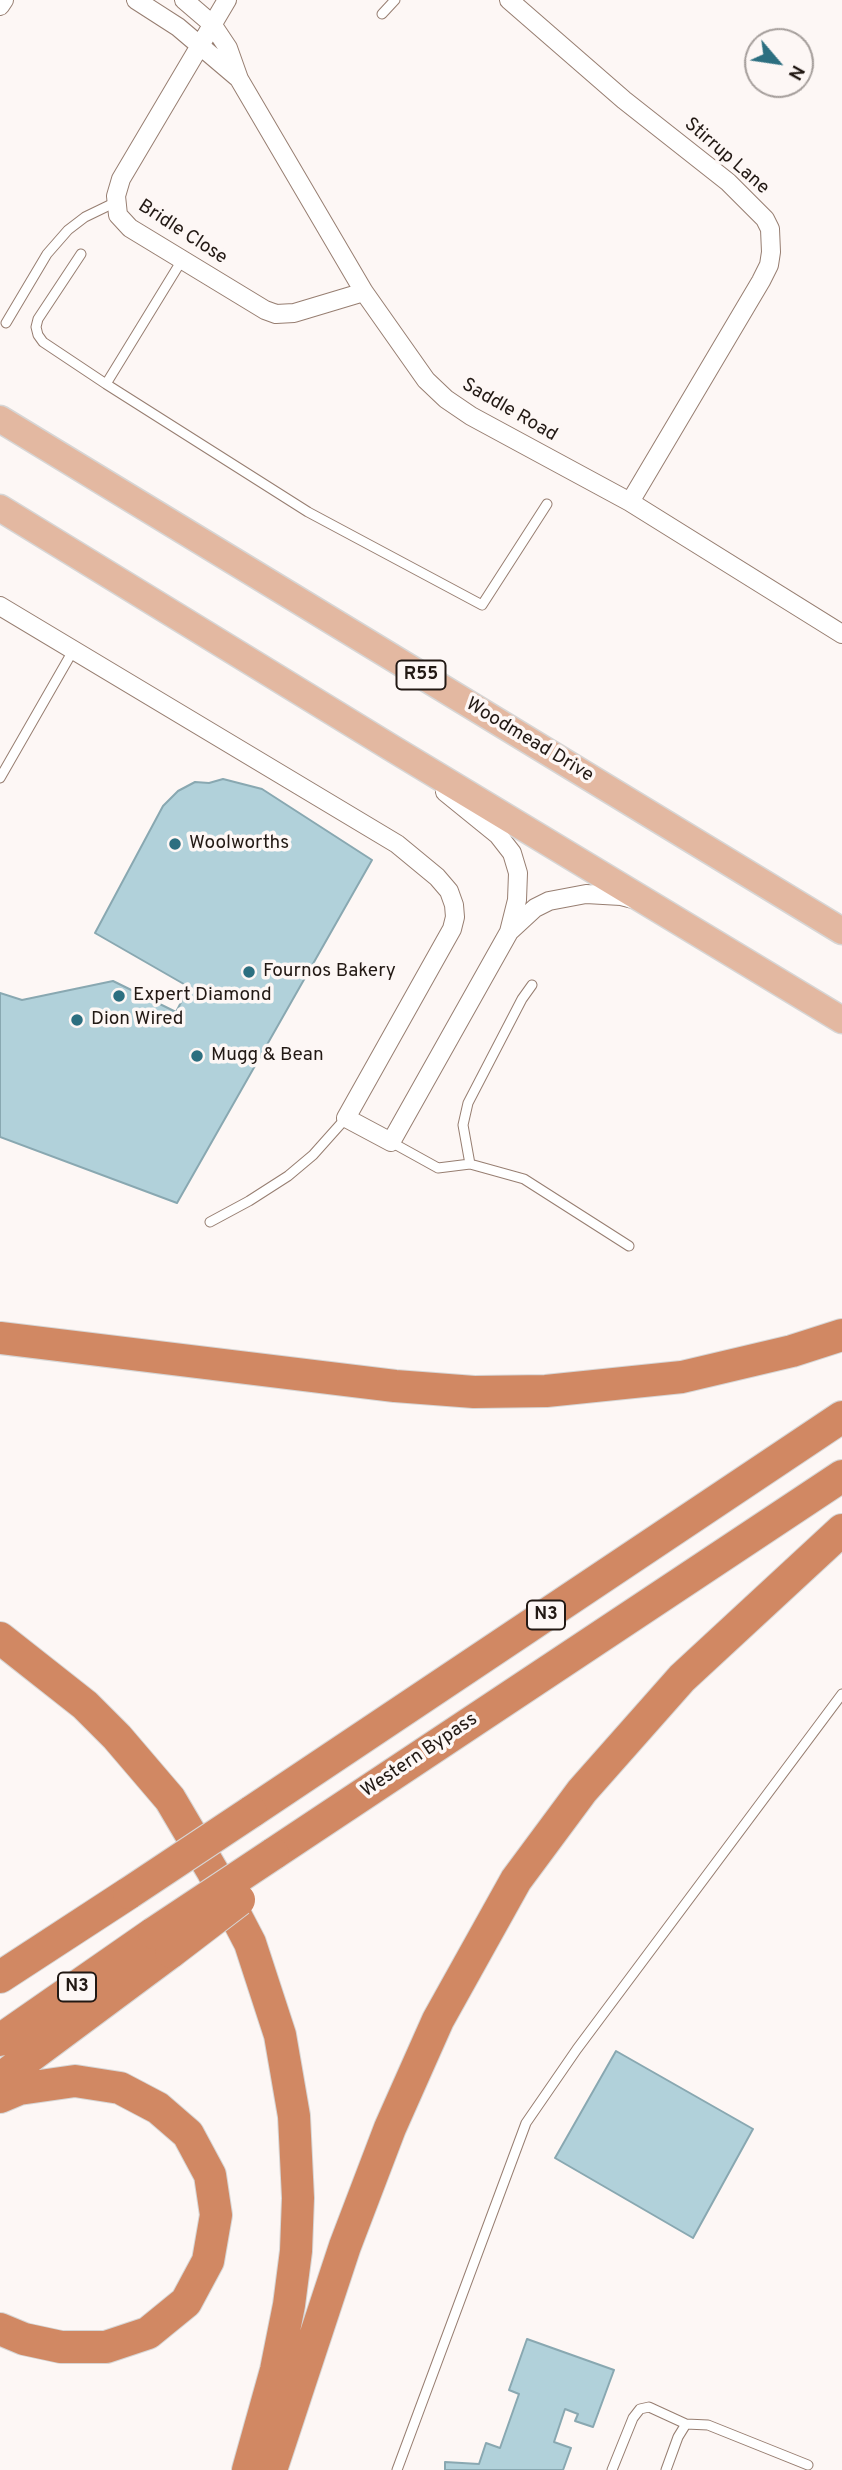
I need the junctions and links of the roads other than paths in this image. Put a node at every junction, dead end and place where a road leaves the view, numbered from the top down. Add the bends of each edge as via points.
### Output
1 (4, 0) edge
2 (136, 0) edge
3 (184, 0) edge
4 (227, 0) edge
5 (395, 0) edge
6 (509, 0) edge
7 (0, 6) edge
8 (382, 14) dead end
9 (212, 24) junction
10 (199, 44) junction
11 (239, 79) junction
12 (116, 202) junction
13 (81, 254) dead end
14 (182, 260) junction
15 (364, 292) junction
16 (6, 323) dead end
17 (106, 384) junction
18 (0, 419) edge
19 (630, 502) junction
20 (547, 504) dead end
21 (0, 508) edge
22 (0, 527) edge
23 (122, 584) junction
24 (0, 606) edge
25 (842, 634) edge
26 (74, 649) junction
27 (390, 747) junction
28 (0, 778) edge
29 (656, 906) junction
30 (842, 931) edge
31 (509, 932) junction
32 (532, 985) dead end
33 (842, 1020) edge
34 (346, 1118) junction
35 (391, 1142) junction
36 (470, 1164) junction
37 (210, 1222) dead end
38 (629, 1246) dead end
39 (0, 1318) edge
40 (842, 1335) edge
41 (0, 1338) edge
42 (395, 1386) junction
43 (842, 1417) edge
44 (842, 1476) edge
45 (842, 1530) edge
46 (0, 1638) edge
47 (842, 1694) edge
48 (162, 1942) junction
49 (0, 1977) edge
50 (0, 2040) edge
51 (0, 2079) edge
52 (0, 2097) edge
53 (0, 2329) edge
54 (686, 2424) junction
55 (808, 2465) dead end
56 (248, 2470) edge
57 (271, 2470) edge
58 (397, 2470) edge
59 (612, 2470) edge
60 (667, 2470) edge

1 - 7 street
2 - 10 street, Saddle Road
3 - 9 street, Saddle Road
4 - 9 street
5 - 8 lane
6 - 19 street, Stirrup Lane via 728,182 770,229 769,265 761,281
9 - 10 street, Bridle Close
9 - 11 street, Saddle Road via 228,48
10 - 11 street, Saddle Road
10 - 12 street, Bridle Close via 121,179
11 - 15 street, Saddle Road
12 - 14 street, Bridle Close via 118,215 130,228
12 - 16 lane via 85,216 68,230 47,254
13 - 17 lane via 38,319 37,335
14 - 15 street, Bridle Close via 276,314
14 - 17 lane
15 - 19 street, Saddle Road via 426,380 446,399
17 - 20 lane via 308,512 482,605
18 - 30 main road, Woodmead Drive / R55
19 - 25 street, Saddle Road
21 - 23 main road
22 - 23 main road
23 - 27 main road
24 - 26 street
26 - 28 lane
26 - 34 street via 397,844 449,891 455,917 452,929
27 - 29 main road
27 - 31 street via 498,835 512,853 518,873 517,900
29 - 31 street via 621,895 586,894 549,901
29 - 33 main road
31 - 35 street
32 - 36 lane via 468,1103 463,1125
34 - 35 street
34 - 37 lane via 288,1176
35 - 36 lane via 438,1168
36 - 38 lane via 524,1179
39 - 42 highway
40 - 42 highway via 682,1377 546,1391
41 - 42 highway
43 - 49 highway, N3, bridge
44 - 48 highway, Western Bypass / N3, bridge via 483,1713
45 - 57 highway via 682,1678 582,1791 516,1880 438,2020 390,2128 345,2246
46 - 56 highway via 85,1705 170,1799 250,1943 280,2035 294,2116 296,2251 276,2370
47 - 58 lane via 526,2123
48 - 50 highway, Western Bypass / N3
48 - 51 highway
52 - 53 highway via 19,2089 75,2081 120,2088 158,2108 188,2134 210,2175 216,2215 208,2261 186,2302 148,2333 106,2347 61,2347
54 - 55 lane via 708,2425
54 - 59 lane via 649,2407 640,2409
54 - 60 lane

